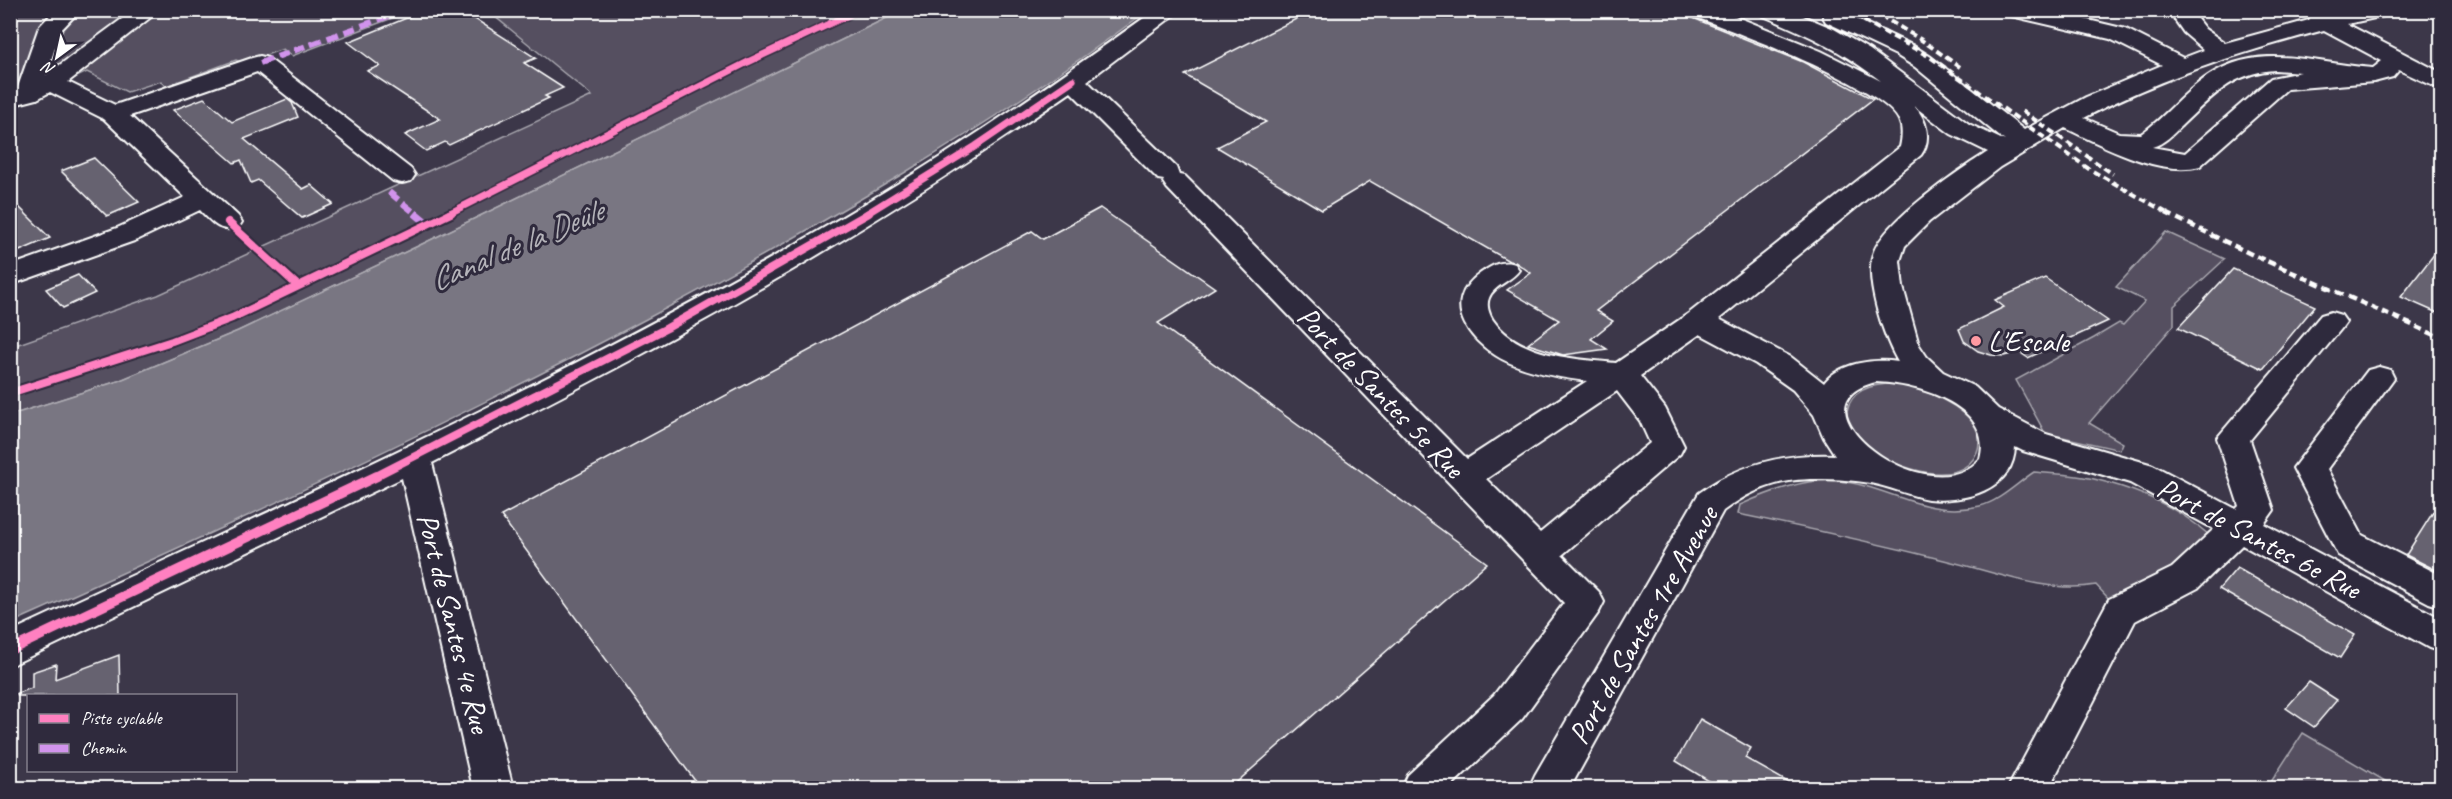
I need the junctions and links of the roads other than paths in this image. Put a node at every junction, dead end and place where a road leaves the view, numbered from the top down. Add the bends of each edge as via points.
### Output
1 (69, 10) edge
2 (149, 10) edge
3 (1170, 10) edge
4 (1196, 10) edge
5 (1700, 10) edge
6 (1768, 10) edge
7 (1819, 10) edge
8 (2015, 10) edge
9 (2104, 10) edge
10 (2179, 10) edge
11 (2302, 10) edge
12 (2381, 10) edge
13 (2326, 22) junction
14 (2118, 34) junction
15 (1131, 40) junction
16 (2222, 51) junction
17 (2396, 59) junction
18 (2181, 66) junction
19 (2365, 75) junction
20 (1073, 80) junction
21 (51, 83) junction
22 (2442, 83) edge
23 (19, 97) edge
24 (113, 114) junction
25 (2064, 118) junction
26 (2118, 141) junction
27 (2014, 146) junction
28 (402, 176) dead end
29 (204, 198) junction
30 (228, 222) dead end
31 (1505, 270) dead end
32 (10, 276) edge
33 (1698, 321) junction
34 (1897, 322) junction
35 (2331, 322) dead end
36 (1770, 359) junction
37 (1621, 374) junction
38 (1863, 374) junction
39 (2379, 378) dead end
40 (1932, 380) junction
41 (1985, 416) junction
42 (1829, 417) junction
43 (2071, 455) junction
44 (414, 458) junction
45 (1994, 466) junction
46 (1787, 467) junction
47 (1886, 474) junction
48 (1464, 477) junction
49 (2240, 528) junction
50 (1539, 554) junction
51 (2442, 593) edge
52 (2442, 637) edge
53 (10, 650) edge
54 (493, 789) edge
55 (1422, 789) edge
56 (1550, 789) edge
57 (2028, 789) edge

1 - 23 street via 50,27
2 - 21 street
3 - 15 street
4 - 15 street
5 - 33 street via 1870,83 1897,100 1916,130 1912,150
6 - 27 street via 1826,34 1862,55 1960,129
7 - 27 street via 1904,50
8 - 14 street
9 - 14 street
10 - 16 street via 2188,26
11 - 13 street
12 - 13 street
13 - 16 street
13 - 17 street
14 - 18 street
15 - 20 street
16 - 18 street
17 - 19 street via 2385,72
17 - 22 street
18 - 25 street via 2137,82
19 - 26 street via 2285,62 2254,64 2216,81 2149,140
19 - 26 street via 2279,84 2191,161 2169,160
20 - 44 street via 976,146 790,260
20 - 48 street, Port de Santes 5e Rue
21 - 23 street
21 - 24 street
24 - 28 street via 260,63
24 - 29 street
25 - 26 street
25 - 27 street
27 - 34 street via 1922,215 1888,250 1885,268
29 - 30 street
29 - 32 street via 127,234
31 - 37 street via 1479,289 1474,298 1474,311 1482,328 1525,358
33 - 36 street
33 - 37 street
34 - 38 street via 1889,352
34 - 40 street via 1912,359
35 - 49 street via 2233,438 2258,510
36 - 38 street via 1821,375
36 - 42 street via 1804,382
37 - 48 street
37 - 50 street via 1654,416 1668,446
38 - 40 street via 1903,372
38 - 42 street via 1834,391
39 - 51 street via 2310,468 2350,545
40 - 41 street via 1962,395
41 - 43 street, Port de Santes 6e Rue via 2021,436
41 - 45 street via 1999,446
42 - 46 street, Port de Santes 1re Avenue via 1825,434
42 - 47 street via 1838,437 1851,451
43 - 45 street, Port de Santes 6e Rue via 2037,453
43 - 49 street, Port de Santes 6e Rue via 2141,474
44 - 53 street
44 - 54 street, Port de Santes 4e Rue
45 - 47 street via 1977,480 1951,486 1918,484
46 - 47 street, Port de Santes 1re Avenue via 1825,465
46 - 56 street, Port de Santes 1re Avenue via 1746,480 1711,502
48 - 50 street, Port de Santes 5e Rue
49 - 52 street, Port de Santes 6e Rue
49 - 57 street via 2185,578 2122,610
50 - 55 street, Port de Santes 5e Rue via 1586,602 1508,708

